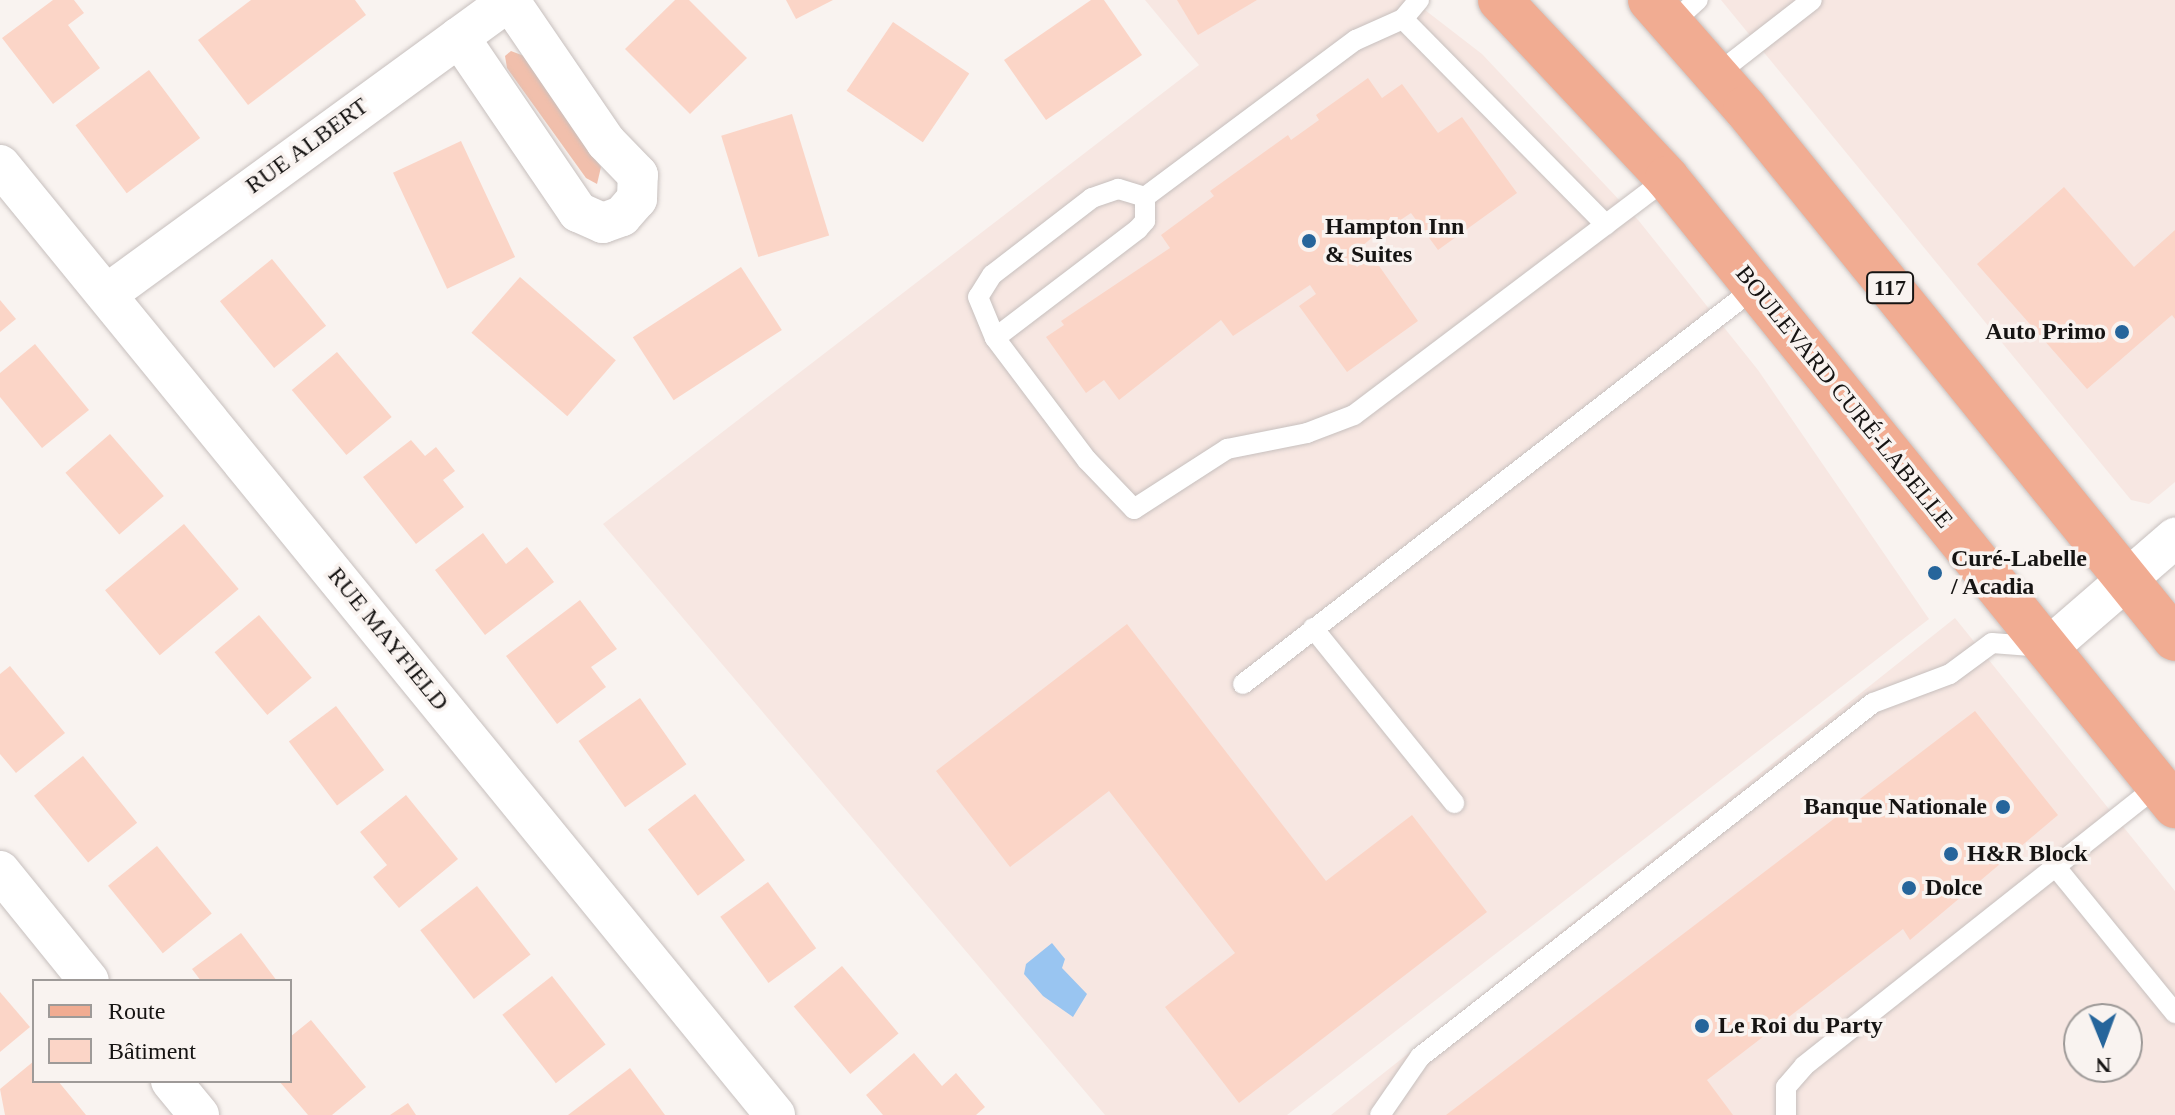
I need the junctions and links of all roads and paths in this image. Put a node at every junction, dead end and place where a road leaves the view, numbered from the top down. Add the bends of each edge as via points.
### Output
1 (509, 0) edge
2 (1419, 0) edge
3 (1500, 0) edge
4 (1812, 0) edge
5 (1673, 8) edge
6 (1403, 19) junction
7 (459, 37) junction
8 (1717, 74) junction
9 (0, 165) edge
10 (1667, 178) junction
11 (1145, 197) junction
12 (1606, 225) junction
13 (1756, 287) junction
14 (107, 294) junction
15 (995, 338) junction
16 (2175, 538) edge
17 (2127, 579) junction
18 (1313, 628) junction
19 (2175, 639) edge
20 (2049, 647) junction
21 (1243, 684) dead end
22 (2167, 795) edge
23 (1454, 803) dead end
24 (2055, 866) junction
25 (0, 871) edge
26 (87, 979) edge
27 (2175, 1013) edge
28 (173, 1083) edge
29 (199, 1115) edge
30 (775, 1115) edge
31 (1380, 1115) edge
32 (1786, 1115) edge

1 - 7 street, RUE ALBERT
1 - 7 street via 606,142 638,175 637,199 622,216 603,223 578,212
2 - 6 lane
3 - 10 main road, BOULEVARD CURÉ-LABELLE
4 - 8 lane
5 - 8 main road, 117
6 - 11 lane via 1356,40
6 - 12 lane
7 - 14 street, RUE ALBERT
8 - 17 main road, 117
9 - 14 street, RUE MAYFIELD
10 - 12 lane
10 - 13 main road, BOULEVARD CURÉ-LABELLE
11 - 15 lane via 1145,221 1138,229
11 - 15 lane via 1105,191 992,275 978,297
12 - 15 lane via 1354,415 1307,433 1227,449 1134,509 1087,460
13 - 18 lane
13 - 20 main road, BOULEVARD CURÉ-LABELLE
14 - 30 street, RUE MAYFIELD
16 - 17 street
17 - 19 main road, 117
17 - 20 street
18 - 21 lane
18 - 23 lane
20 - 22 main road, BOULEVARD CURÉ-LABELLE
20 - 31 lane via 1992,643 1950,674 1873,703 1420,1057
22 - 24 lane
24 - 27 lane
24 - 32 lane via 1804,1066 1786,1087
25 - 26 street
28 - 29 street

